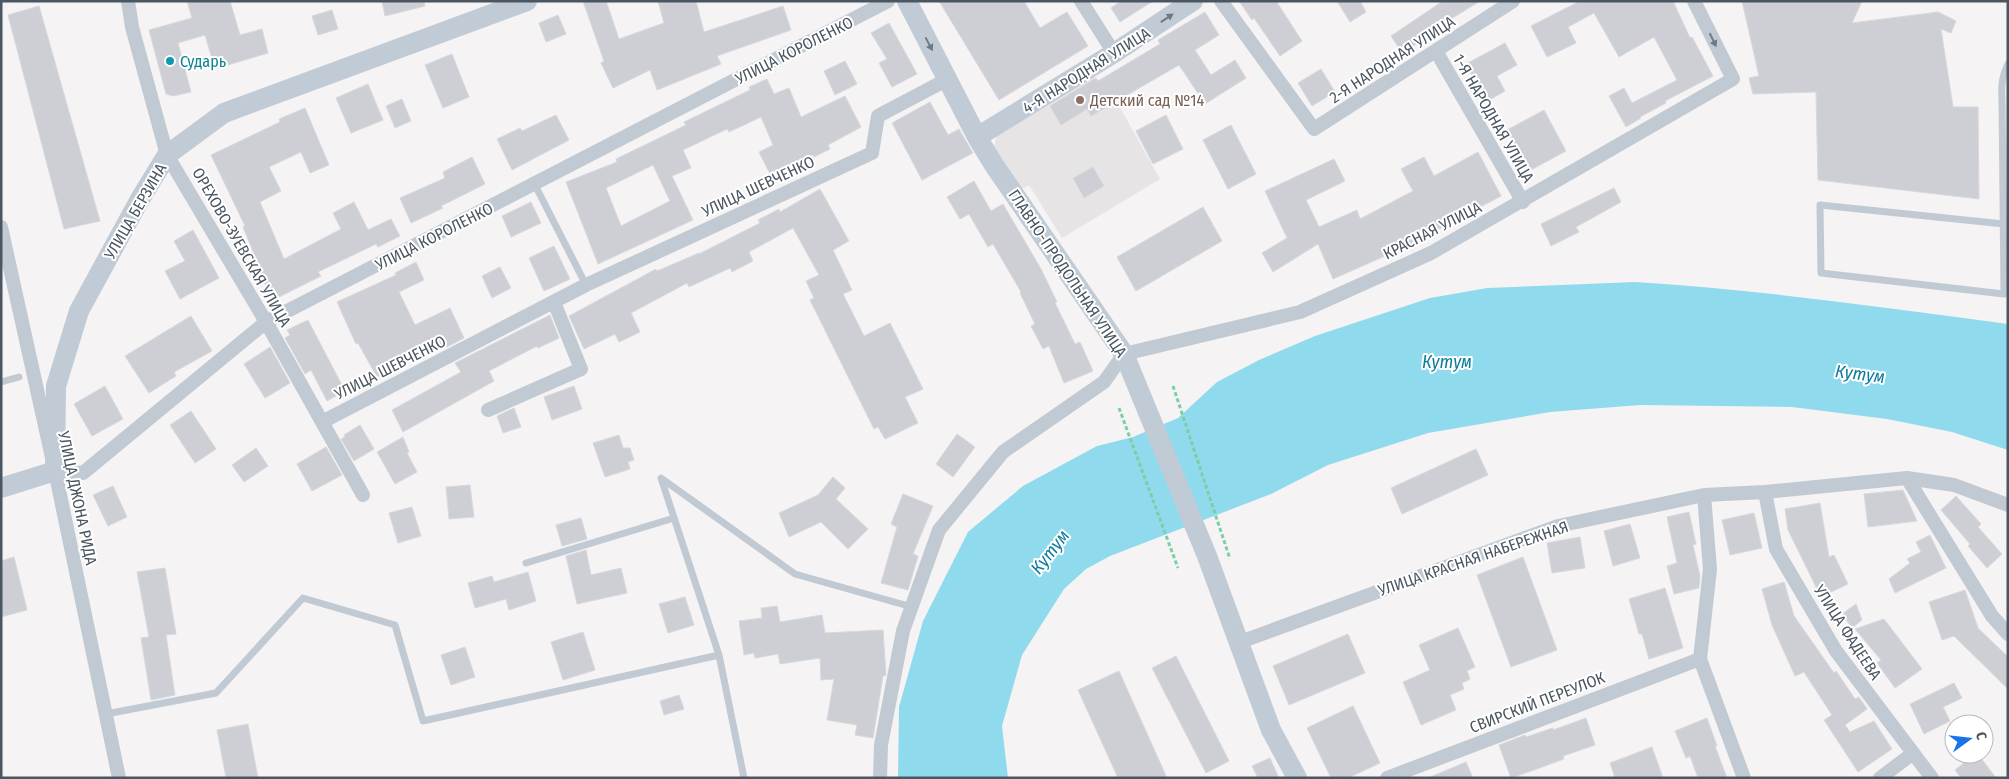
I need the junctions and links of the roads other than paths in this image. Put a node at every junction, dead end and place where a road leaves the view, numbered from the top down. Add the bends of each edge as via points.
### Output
1 (128, 1) edge
2 (527, 1) edge
3 (888, 1) edge
4 (907, 1) edge
5 (1081, 1) edge
6 (1193, 1) edge
7 (1221, 1) edge
8 (1513, 1) edge
9 (1694, 1) edge
10 (1436, 51) junction
11 (1114, 54) junction
12 (2008, 64) edge
13 (948, 79) junction
14 (977, 137) junction
15 (168, 155) junction
16 (535, 184) junction
17 (1523, 202) junction
18 (2004, 224) junction
19 (1, 227) edge
20 (586, 285) junction
21 (554, 302) junction
22 (266, 322) junction
23 (1124, 354) junction
24 (19, 377) dead end
25 (1, 382) edge
26 (488, 410) dead end
27 (322, 422) junction
28 (55, 471) junction
29 (1907, 478) junction
30 (1, 488) edge
31 (1765, 492) junction
32 (363, 495) dead end
33 (1704, 495) junction
34 (2008, 505) edge
35 (674, 518) junction
36 (526, 563) dead end
37 (912, 608) junction
38 (2008, 634) edge
39 (1240, 642) junction
40 (718, 655) junction
41 (1700, 660) junction
42 (106, 714) junction
43 (1912, 754) junction
44 (119, 778) edge
45 (744, 778) edge
46 (880, 778) edge
47 (1297, 778) edge
48 (1387, 778) edge
49 (1744, 778) edge
50 (1880, 778) edge
51 (1932, 778) edge

1 - 15 street, ОРЕХОВО-ЗУЕВСКАЯ УЛИЦА via 132,27
2 - 15 street, УЛИЦА БЕРЗИНА via 224,113
3 - 16 street, УЛИЦА КОРОЛЕНКО
4 -> 13 street, ГЛАВНО-ПРОДОЛЬНАЯ УЛИЦА
5 - 11 street
11 -> 6 street, 4-Я НАРОДНАЯ УЛИЦА
7 - 10 street, 2-Я НАРОДНАЯ УЛИЦА via 1314,129
8 - 10 street, 2-Я НАРОДНАЯ УЛИЦА
9 -> 17 street, КРАСНАЯ УЛИЦА via 1733,79
10 - 17 street, 1-Я НАРОДНАЯ УЛИЦА
11 - 14 street, 4-Я НАРОДНАЯ УЛИЦА
12 - 18 lane via 2002,78
13 - 14 street, ГЛАВНО-ПРОДОЛЬНАЯ УЛИЦА
13 - 20 street, УЛИЦА ШЕВЧЕНКО via 878,116 872,153
14 - 23 street, ГЛАВНО-ПРОДОЛЬНАЯ УЛИЦА
15 - 22 street, ОРЕХОВО-ЗУЕВСКАЯ УЛИЦА
15 - 28 street, УЛИЦА БЕРЗИНА via 140,199 79,312 56,386
16 - 20 lane
16 - 22 street, УЛИЦА КОРОЛЕНКО
17 - 23 street, КРАСНАЯ УЛИЦА via 1431,253 1300,312
18 - 18 lane via 2004,294 1821,273 1820,205
19 - 28 street, УЛИЦА ДЖОНА РИДА
20 - 21 street, УЛИЦА ШЕВЧЕНКО
21 - 26 street via 581,369
21 - 27 street, УЛИЦА ШЕВЧЕНКО
22 - 27 street, ОРЕХОВО-ЗУЕВСКАЯ УЛИЦА
22 - 28 street, УЛИЦА КОРОЛЕНКО via 83,473
23 - 37 street via 1104,382 1003,452 939,530
23 - 39 street, ГЛАВНО-ПРОДОЛЬНАЯ УЛИЦА
24 - 25 lane
27 - 32 street, ОРЕХОВО-ЗУЕВСКАЯ УЛИЦА
28 - 30 street, УЛИЦА КОРОЛЕНКО
28 - 42 street, УЛИЦА ДЖОНА РИДА
29 - 31 street, УЛИЦА КРАСНАЯ НАБЕРЕЖНАЯ
29 - 34 street, УЛИЦА КРАСНАЯ НАБЕРЕЖНАЯ via 1954,485
29 - 38 street via 1992,616
31 - 33 street, УЛИЦА КРАСНАЯ НАБЕРЕЖНАЯ
31 - 43 street, УЛИЦА ФАДЕЕВА via 1776,550 1836,651
33 - 39 street, УЛИЦА КРАСНАЯ НАБЕРЕЖНАЯ via 1558,526
33 - 41 street via 1710,569
35 - 36 lane
35 - 37 lane via 661,478 795,574
35 - 40 lane
37 - 46 street via 903,631 881,745
39 - 47 street via 1271,730
40 - 42 lane via 423,721 395,625 302,598 216,693
40 - 45 lane
41 - 48 street, СВИРСКИЙ ПЕРЕУЛОК
41 - 49 street
42 - 44 street, УЛИЦА ДЖОНА РИДА
43 - 50 street
43 - 51 street, УЛИЦА ФАДЕЕВА

